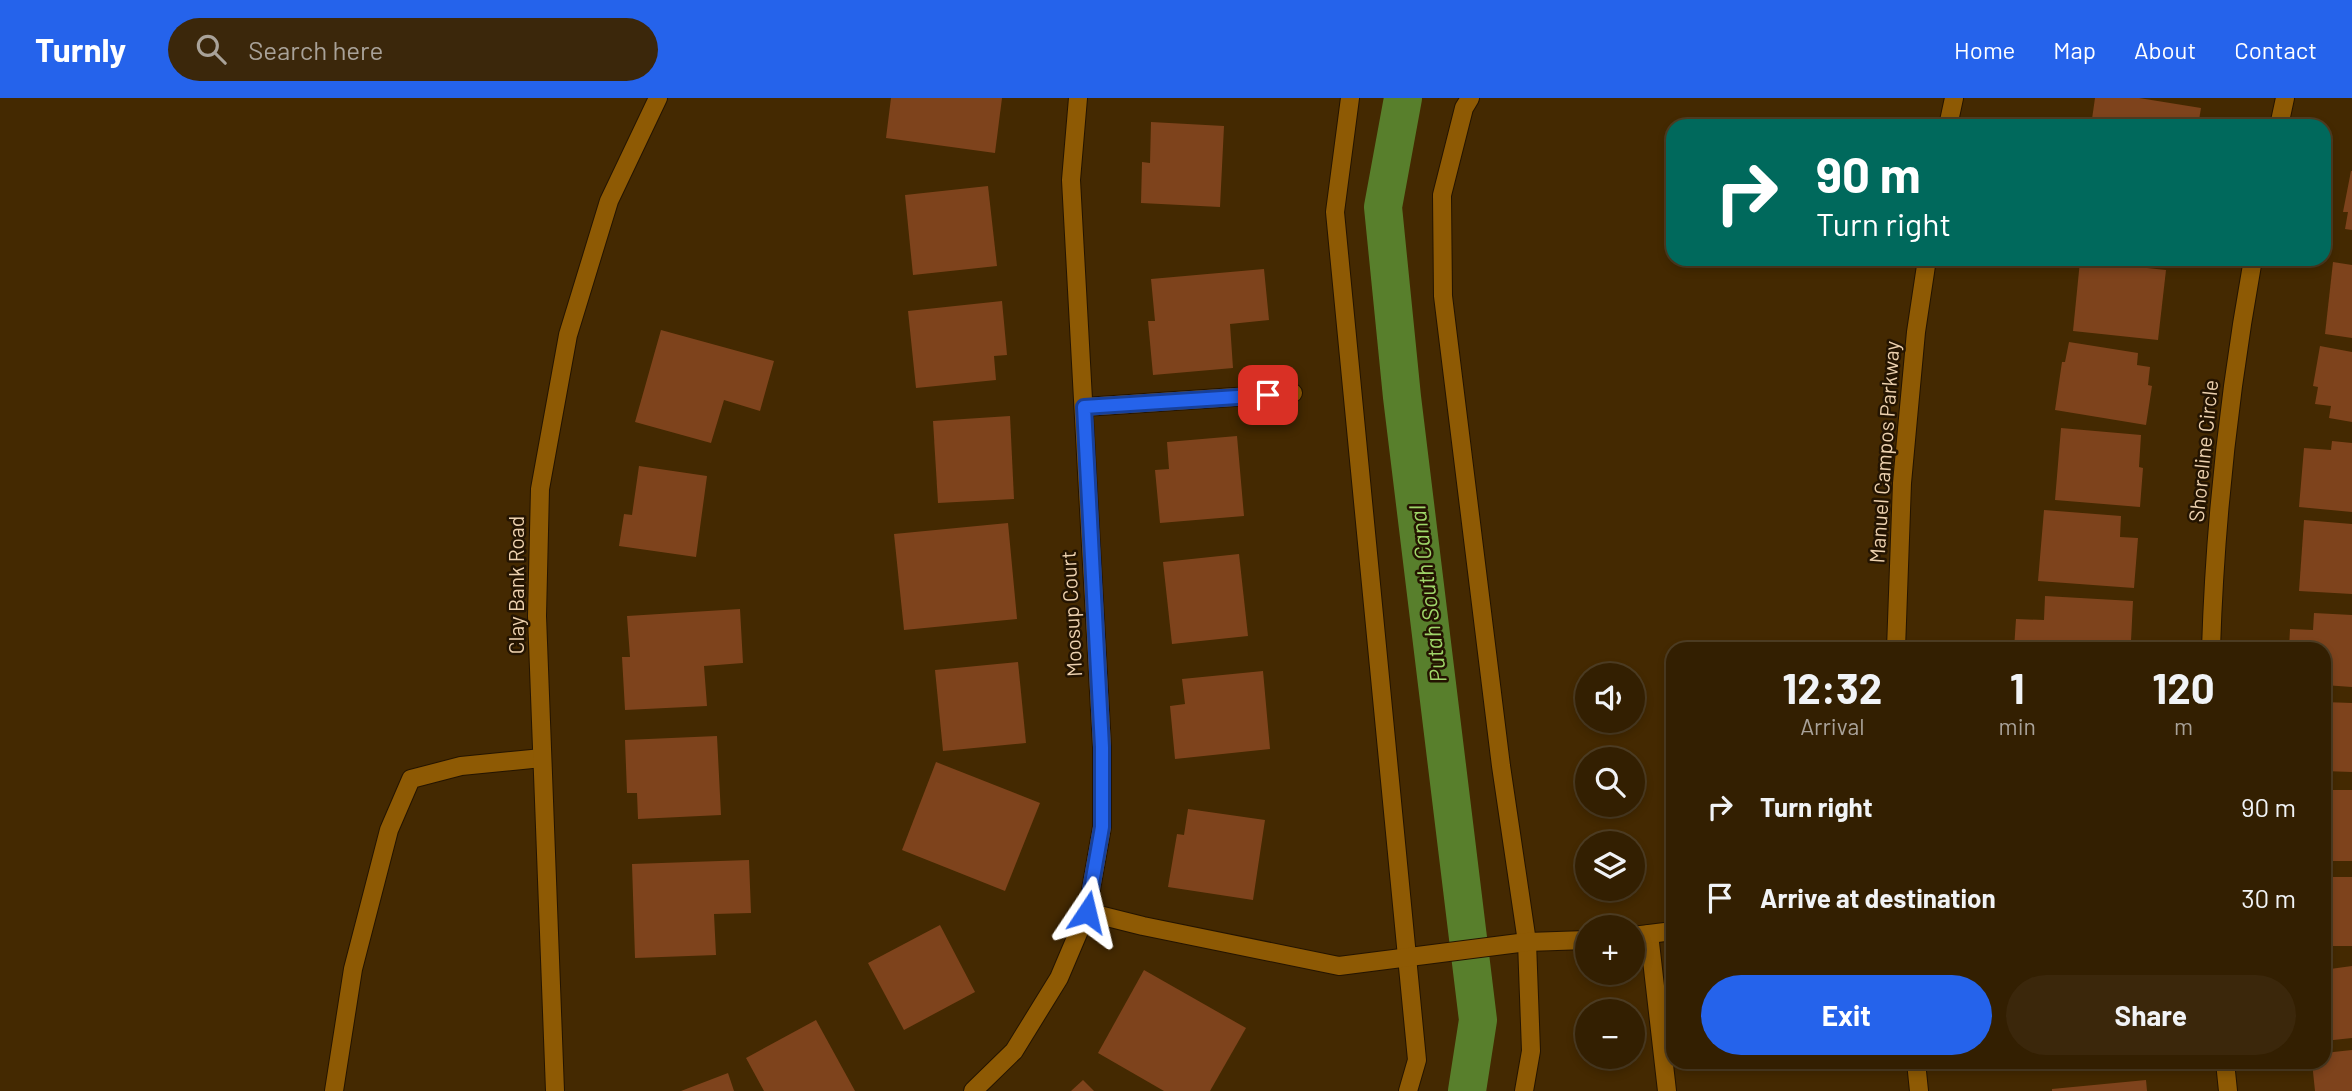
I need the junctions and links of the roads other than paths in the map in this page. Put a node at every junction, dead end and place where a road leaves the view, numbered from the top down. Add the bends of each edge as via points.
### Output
1 (658, 98) edge
2 (1078, 98) edge
3 (1350, 98) edge
4 (1470, 98) edge
5 (1954, 98) edge
6 (2285, 98) edge
7 (1950, 119) edge
8 (2280, 119) edge
9 (1926, 266) edge
10 (2252, 266) edge
11 (1293, 393) dead end
12 (1084, 407) junction
13 (1896, 642) edge
14 (2211, 642) edge
15 (542, 758) junction
16 (1087, 912) junction
17 (1666, 933) edge
18 (1645, 935) edge
19 (1575, 940) edge
20 (1527, 942) junction
21 (1407, 957) junction
22 (1645, 959) edge
23 (1917, 1069) edge
24 (2226, 1069) edge
25 (334, 1091) edge
26 (555, 1091) edge
27 (973, 1091) edge
28 (1408, 1091) edge
29 (1524, 1091) edge
30 (1667, 1091) edge
31 (1919, 1091) edge
32 (2228, 1091) edge

1 - 15 street, Clay Bank Road via 609,201 568,335 540,489 537,616
2 - 12 street, Moosup Court via 1071,180
3 - 21 street via 1335,212
4 - 20 street via 1443,195 1443,296
5 - 7 street
6 - 8 street
9 - 13 street, Manuel Campos Parkway via 1902,483
10 - 14 street, Shoreline Circle via 2225,455
11 - 12 street
12 - 16 street, Moosup Court via 1102,747 1102,827
15 - 25 street via 461,766 411,779 389,830 353,969
15 - 26 street, Clay Bank Road
16 - 21 street via 1339,965
16 - 27 street, Moosup Court via 1059,978 1014,1051
17 - 18 street
19 - 20 street
20 - 21 street
20 - 29 street via 1531,1051
21 - 28 street via 1417,1060
22 - 30 street
23 - 31 street
24 - 32 street

